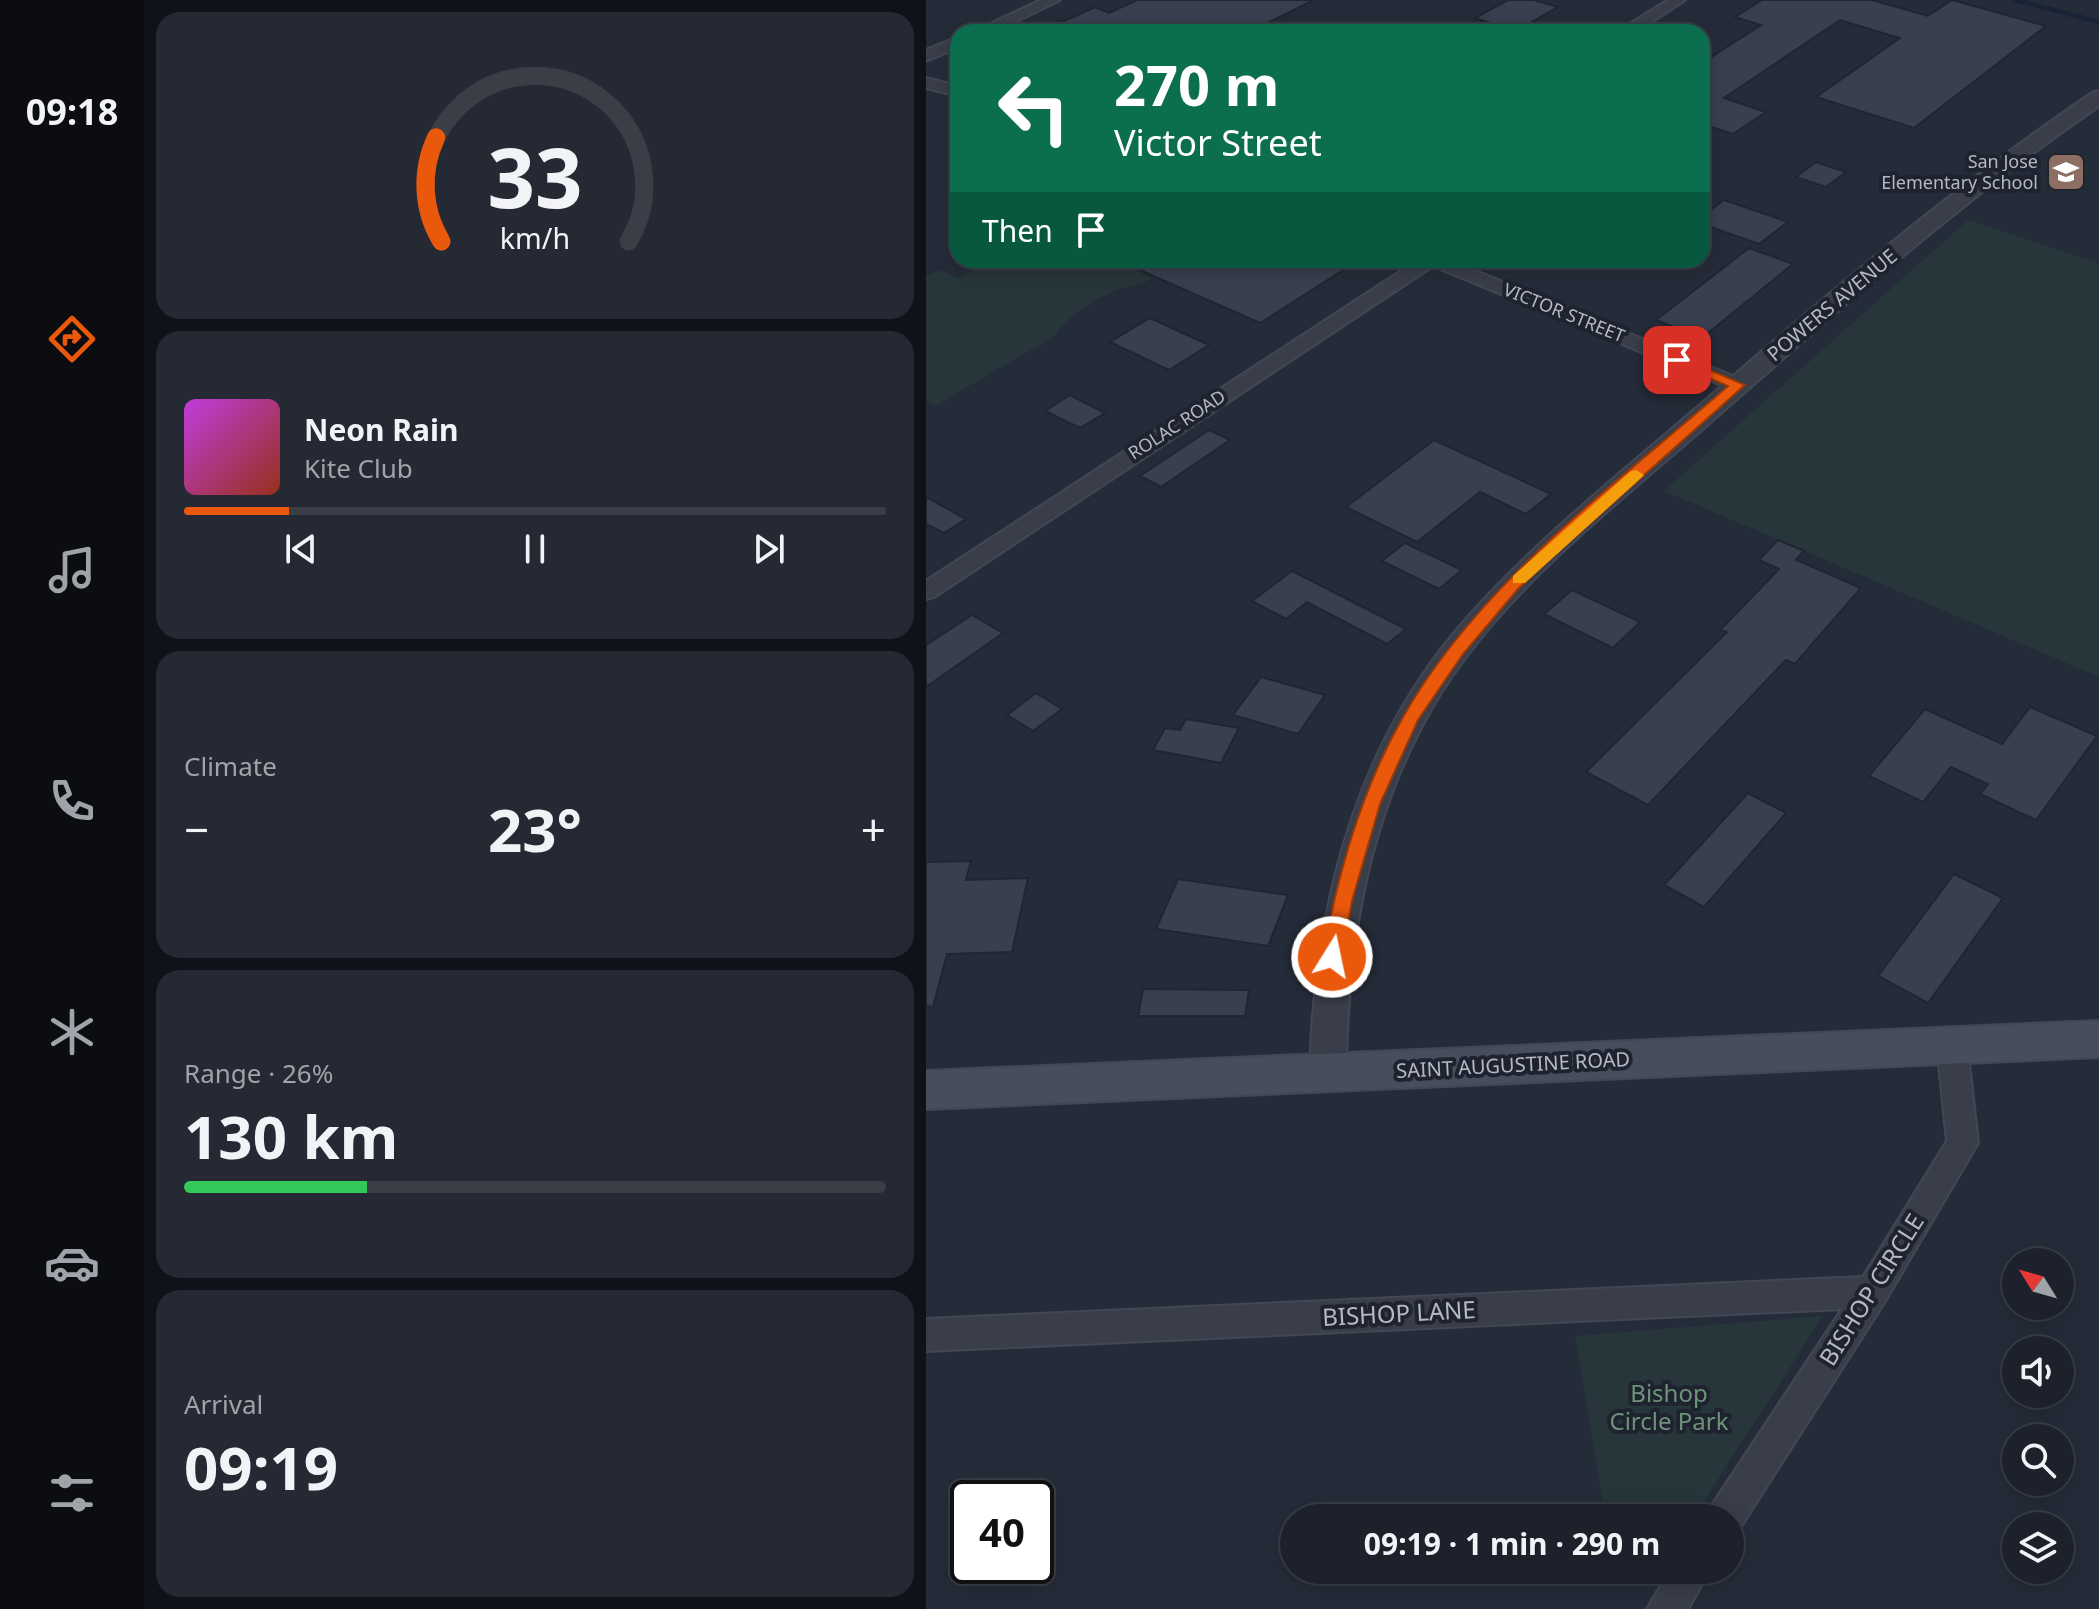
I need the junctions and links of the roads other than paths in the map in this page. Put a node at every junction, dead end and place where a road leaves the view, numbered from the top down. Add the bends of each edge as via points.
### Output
1 (1053, 0) edge
2 (1678, 0) edge
3 (999, 24) edge
4 (1638, 24) edge
5 (950, 46) edge
6 (926, 56) edge
7 (926, 83) edge
8 (950, 89) edge
9 (2099, 97) edge
10 (1420, 268) edge
11 (1452, 268) edge
12 (1738, 385) junction
13 (926, 592) edge
14 (2099, 1039) edge
15 (1952, 1045) junction
16 (1328, 1073) junction
17 (926, 1090) edge
18 (1872, 1292) junction
19 (926, 1335) edge
20 (1734, 1504) edge
21 (1683, 1584) edge
22 (1666, 1609) edge

1 - 3 street
2 - 4 street
5 - 6 street
7 - 8 street
9 - 12 street, POWERS AVENUE via 1961,194
10 - 13 street, ROLAC ROAD
11 - 12 street, VICTOR STREET
12 - 16 street, POWERS AVENUE via 1513,586 1473,630 1410,719 1371,804 1342,901 1332,957
14 - 15 main road, SAINT AUGUSTINE ROAD
15 - 16 main road, SAINT AUGUSTINE ROAD
15 - 18 street, BISHOP CIRCLE via 1963,1143
16 - 17 main road, SAINT AUGUSTINE ROAD
18 - 19 street, BISHOP LANE
18 - 20 street, BISHOP CIRCLE
21 - 22 street

